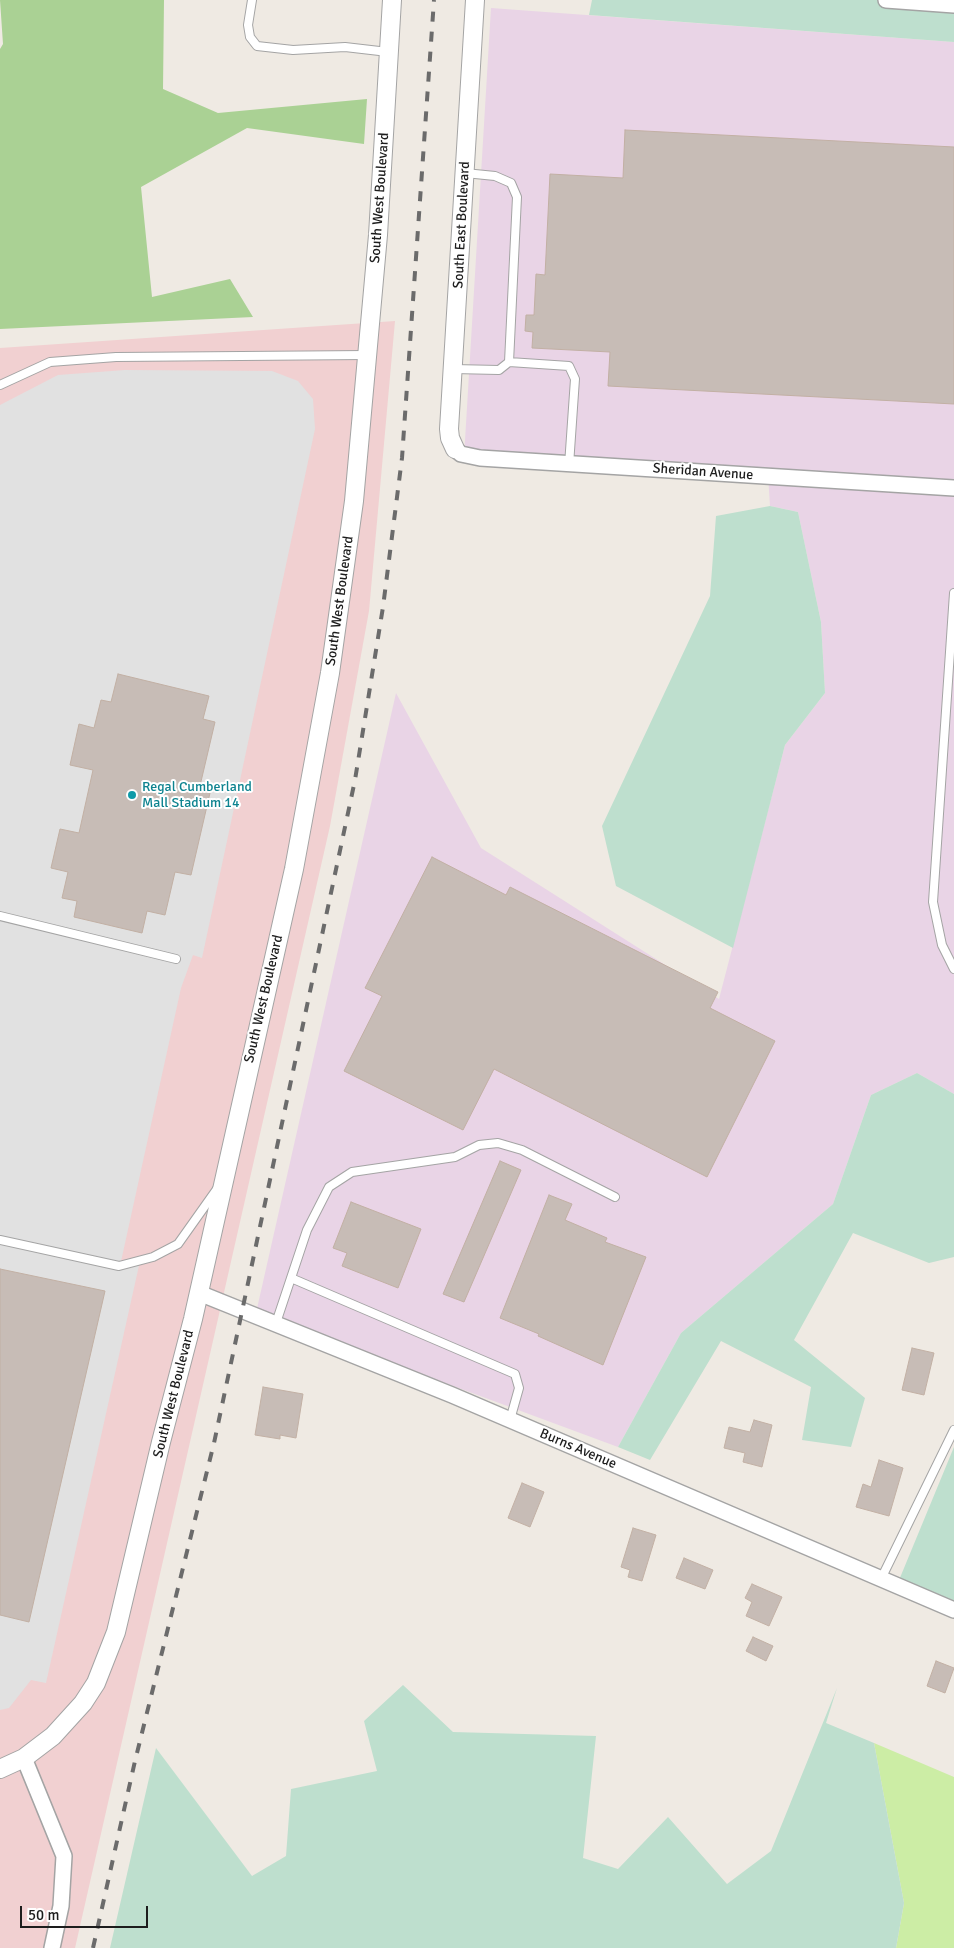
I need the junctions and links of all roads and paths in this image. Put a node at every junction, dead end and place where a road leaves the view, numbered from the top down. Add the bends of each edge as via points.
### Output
1 (252, 0) edge
2 (392, 0) edge
3 (475, 0) edge
4 (886, 0) edge
5 (954, 5) edge
6 (389, 52) junction
7 (465, 173) junction
8 (367, 355) junction
9 (509, 362) junction
10 (453, 369) junction
11 (0, 385) edge
12 (455, 449) joint
13 (570, 465) junction
14 (954, 488) edge
15 (954, 593) edge
16 (0, 916) edge
17 (176, 959) dead end
18 (954, 969) edge
19 (224, 1178) junction
20 (615, 1197) dead end
21 (0, 1240) edge
22 (291, 1278) junction
23 (199, 1293) junction
24 (276, 1322) junction
25 (510, 1420) junction
26 (954, 1430) edge
27 (881, 1579) junction
28 (954, 1610) edge
29 (24, 1758) junction
30 (0, 1769) edge
31 (52, 1948) edge

1 - 6 lane via 248,25 250,38 257,46 293,50 345,47
2 - 6 street, South West Boulevard
3 - 7 street, South East Boulevard
4 - 5 street
6 - 8 street, South West Boulevard
7 - 9 lane via 495,176 511,183 517,197
7 - 10 street, South East Boulevard
8 - 11 lane via 116,356 50,362
8 - 19 street, South West Boulevard via 350,530 317,746 294,869
9 - 10 lane via 499,370
9 - 13 lane via 569,366 575,379
10 - 12 street, South East Boulevard via 449,429
12 - 13 street, Sheridan Avenue via 461,454 480,458
13 - 14 street, Sheridan Avenue
15 - 18 lane via 933,902 942,945
16 - 17 lane
19 - 21 lane via 178,1244 153,1257 119,1266
19 - 23 street, South West Boulevard
20 - 22 lane via 522,1150 498,1143 479,1145 455,1157 352,1172 329,1187 307,1230
22 - 24 lane
22 - 25 lane via 515,1374 519,1388
23 - 24 street, Burns Avenue
23 - 29 street, South West Boulevard via 124,1606 107,1658 83,1703 53,1736
24 - 25 street, Burns Avenue
25 - 27 street, Burns Avenue
26 - 27 lane
27 - 28 street, Burns Avenue
29 - 30 street, South West Boulevard
29 - 31 street via 64,1856 64,1886

